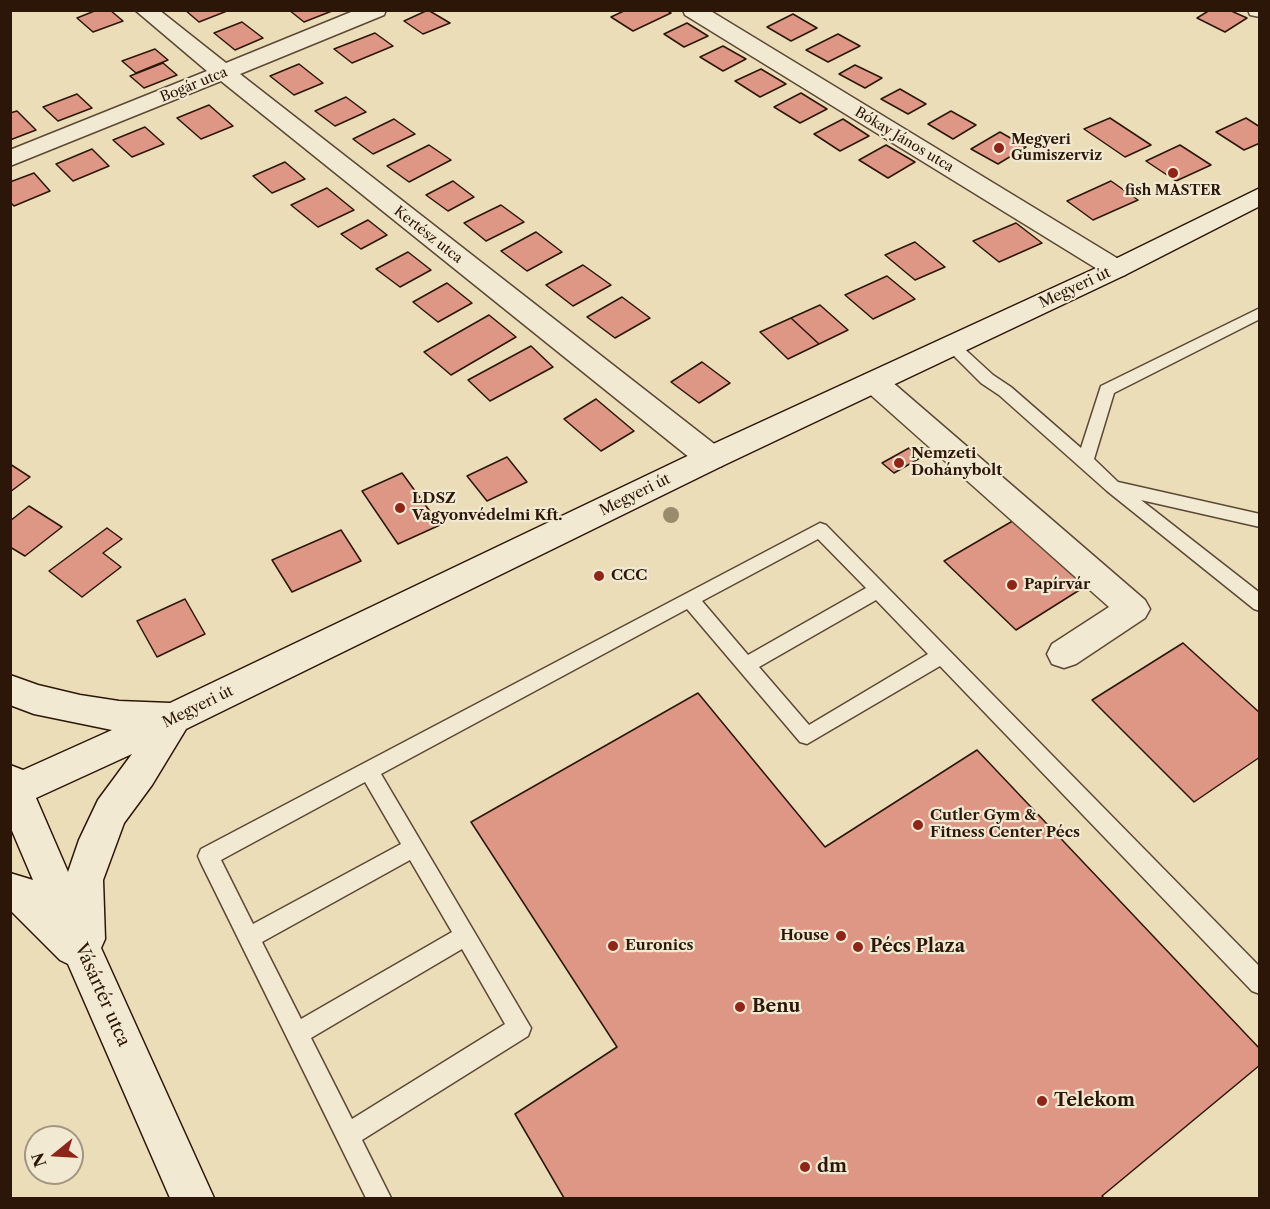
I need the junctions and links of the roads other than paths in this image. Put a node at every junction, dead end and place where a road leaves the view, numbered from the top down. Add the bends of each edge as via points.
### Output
1 (145, 10) edge
2 (376, 10) edge
3 (693, 10) edge
4 (223, 74) junction
5 (10, 159) edge
6 (1260, 196) edge
7 (1116, 269) junction
8 (1260, 313) edge
9 (952, 346) junction
10 (874, 382) junction
11 (711, 458) junction
12 (1085, 461) junction
13 (1113, 487) junction
14 (1260, 521) edge
15 (878, 590) junction
16 (690, 600) junction
17 (1260, 604) edge
18 (1064, 654) dead end
19 (942, 655) junction
20 (746, 665) junction
21 (10, 689) edge
22 (174, 718) junction
23 (369, 771) junction
24 (12, 788) edge
25 (414, 847) junction
26 (10, 891) edge
27 (466, 935) junction
28 (249, 938) junction
29 (86, 959) junction
30 (1260, 983) edge
31 (297, 1034) junction
32 (348, 1135) junction
33 (192, 1198) edge
34 (379, 1198) edge

1 - 4 street, Kertész utca
2 - 4 street, Bogár utca
3 - 7 street, Bókay János utca
4 - 5 street, Bogár utca
4 - 11 street, Kertész utca
6 - 7 street, Megyeri út
7 - 9 street, Megyeri út
8 - 12 lane via 1107,390
9 - 10 street, Megyeri út
9 - 12 lane
10 - 11 street, Megyeri út
10 - 18 street via 1133,609
11 - 22 street, Megyeri út
12 - 13 lane
13 - 14 lane
13 - 17 lane
15 - 16 lane via 820,530
15 - 19 lane
15 - 20 lane
16 - 20 lane
16 - 23 lane
19 - 20 lane via 807,736
19 - 30 lane
21 - 22 street via 80,710
22 - 24 street, Megyeri út
22 - 29 street via 111,812 98,840 84,880
23 - 25 lane
23 - 28 lane via 208,856
24 - 29 street, Vásártér utca
25 - 27 lane
25 - 28 lane
26 - 29 street via 20,893
27 - 31 lane
27 - 32 lane via 520,1028
28 - 31 lane
29 - 33 street, Vásártér utca
31 - 32 lane
32 - 34 lane

